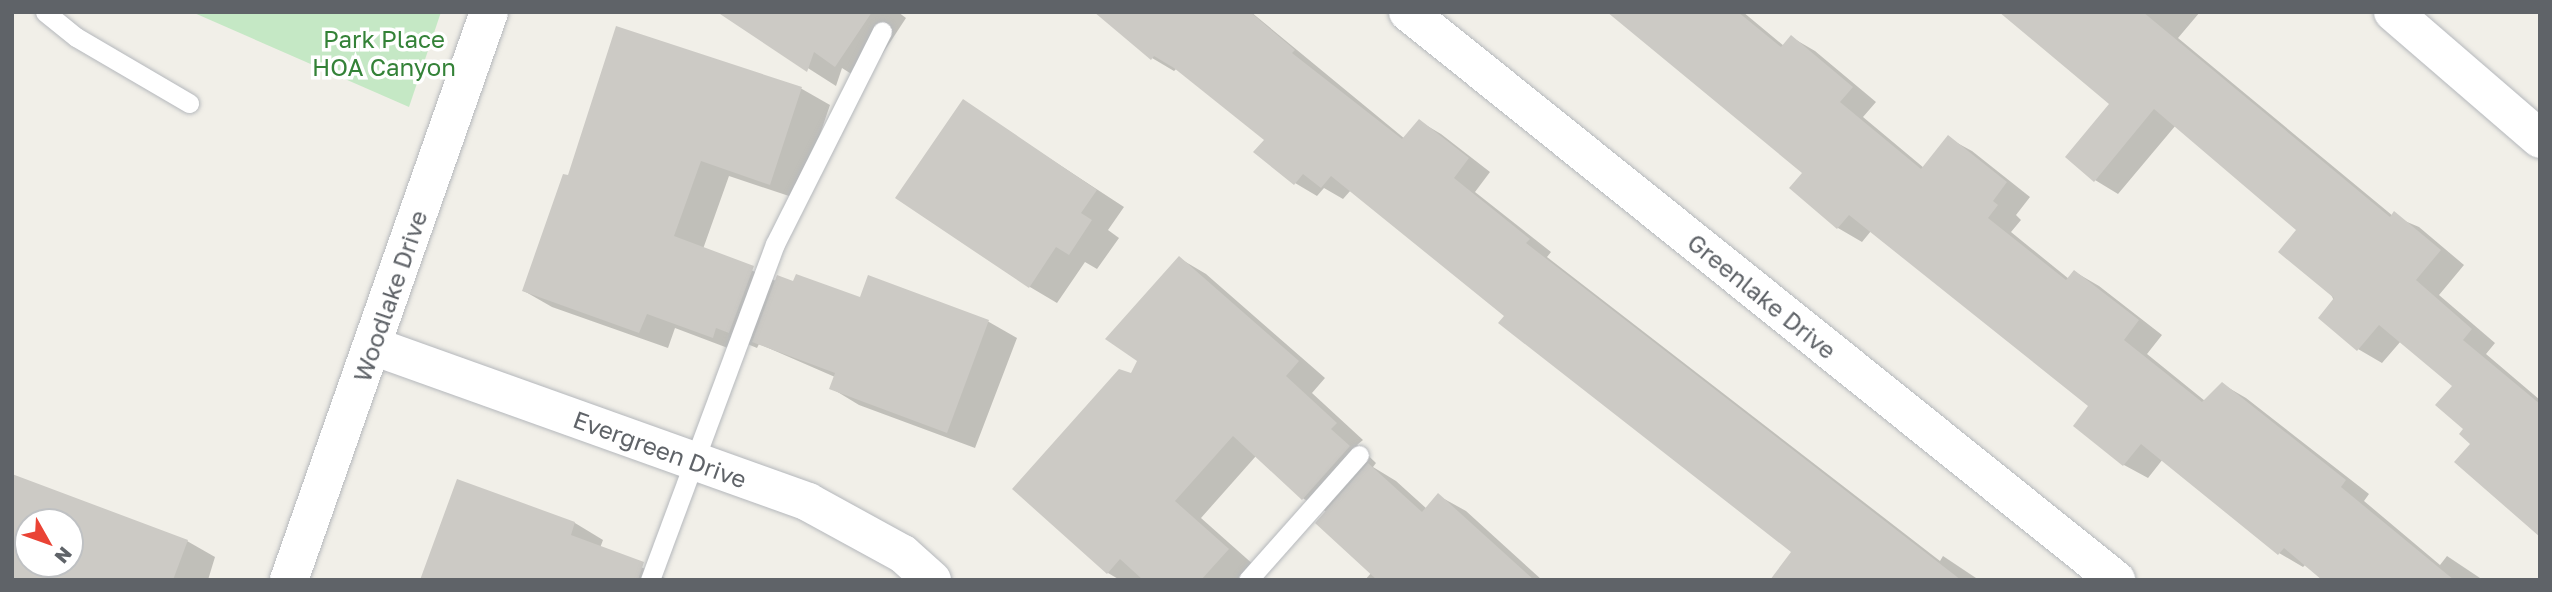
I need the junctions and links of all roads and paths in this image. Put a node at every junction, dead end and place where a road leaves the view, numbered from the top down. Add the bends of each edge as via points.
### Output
1 (45, 12) edge
2 (489, 12) edge
3 (1408, 12) edge
4 (2393, 12) edge
5 (882, 31) dead end
6 (188, 103) dead end
7 (2540, 139) edge
8 (373, 346) junction
9 (1359, 455) dead end
10 (694, 460) junction
11 (289, 580) edge
12 (650, 580) edge
13 (932, 580) edge
14 (1248, 580) edge
15 (2116, 580) edge

1 - 6 lane via 76,37
2 - 8 street, Woodlake Drive
3 - 15 street, Greenlake Drive
4 - 7 street
5 - 10 lane via 775,244
8 - 10 street, Evergreen Drive
8 - 11 street, Woodlake Drive
9 - 14 lane
10 - 12 lane
10 - 13 street, Evergreen Drive via 808,502 903,554

